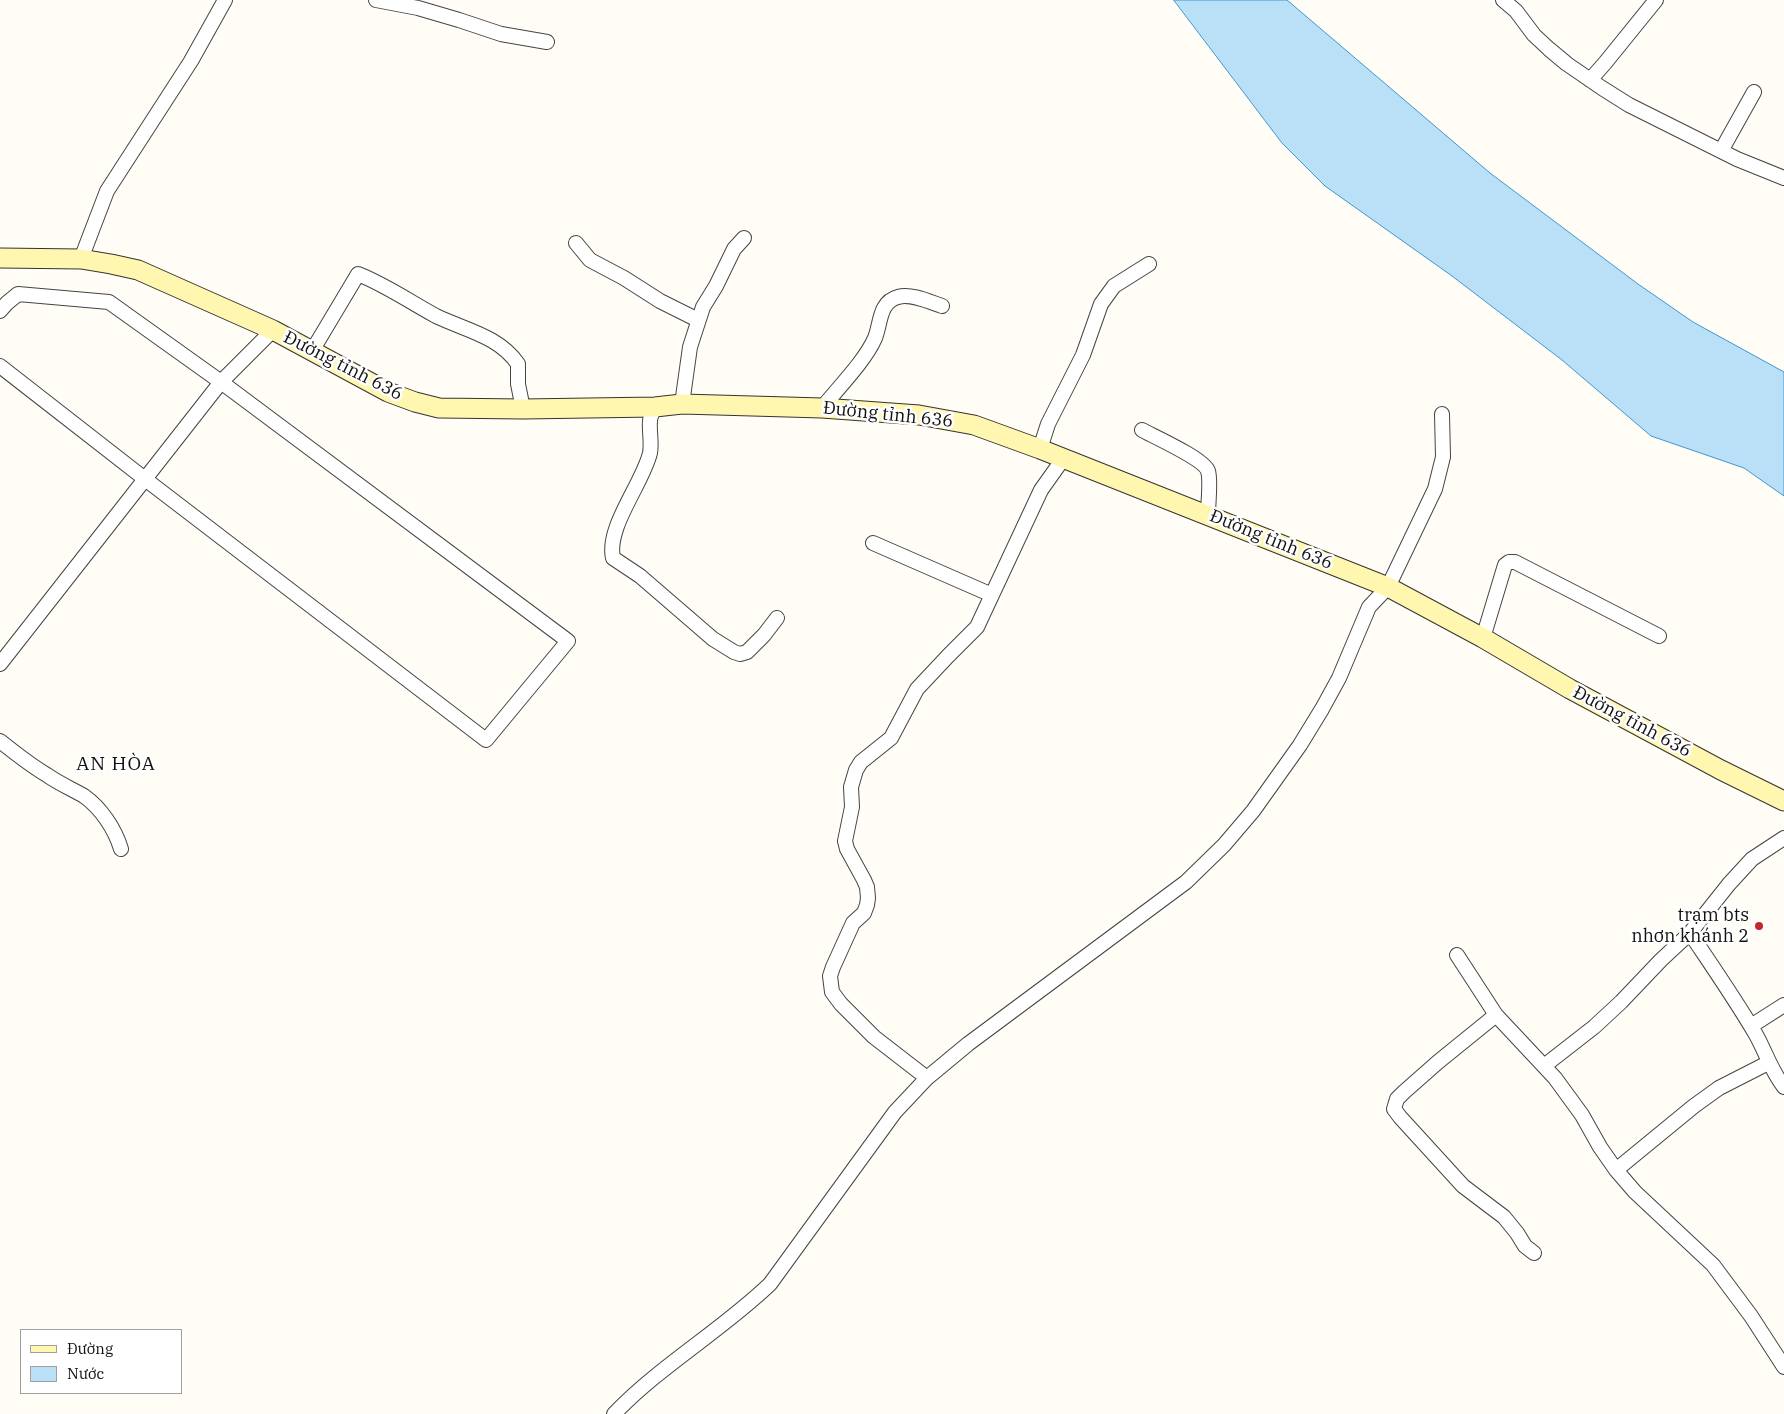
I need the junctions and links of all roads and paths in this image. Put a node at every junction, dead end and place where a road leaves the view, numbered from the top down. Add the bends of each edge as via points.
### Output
1 (225, 0) edge
2 (376, 0) edge
3 (1503, 0) edge
4 (1656, 0) edge
5 (547, 42) dead end
6 (1590, 80) junction
7 (1754, 92) dead end
8 (1721, 151) junction
9 (1784, 178) edge
10 (744, 238) dead end
11 (576, 243) dead end
12 (0, 258) edge
13 (81, 259) junction
14 (1149, 264) dead end
15 (942, 306) dead end
16 (0, 311) edge
17 (698, 320) junction
18 (273, 330) junction
19 (312, 351) junction
20 (0, 366) edge
21 (221, 382) junction
22 (682, 404) junction
23 (655, 407) junction
24 (822, 408) junction
25 (524, 410) junction
26 (1442, 414) dead end
27 (1142, 430) dead end
28 (1040, 449) junction
29 (1063, 459) junction
30 (145, 479) junction
31 (1208, 514) junction
32 (873, 543) dead end
33 (1388, 587) junction
34 (992, 595) junction
35 (777, 618) dead end
36 (1659, 636) dead end
37 (1484, 638) junction
38 (0, 664) edge
39 (0, 740) edge
40 (1784, 800) edge
41 (1784, 838) edge
42 (121, 849) dead end
43 (1690, 933) junction
44 (1457, 955) dead end
45 (1784, 1005) edge
46 (1496, 1015) junction
47 (1751, 1026) junction
48 (1768, 1063) junction
49 (1544, 1066) junction
50 (927, 1078) junction
51 (1784, 1087) edge
52 (1616, 1170) junction
53 (1534, 1254) dead end
54 (1784, 1367) edge
55 (614, 1414) edge

1 - 13 street via 191,61 107,191
2 - 5 street via 434,13 501,34
3 - 6 street via 1549,50
4 - 6 street
6 - 8 street via 1630,105
7 - 8 street
8 - 9 street
10 - 17 street via 734,249
11 - 17 street via 590,260
12 - 13 main road, Đường tỉnh 636
13 - 18 main road, Đường tỉnh 636 via 138,270
14 - 28 street via 1114,286 1101,304 1083,355 1048,424
15 - 24 street via 912,296 899,296 888,302 867,352
16 - 21 street via 18,294 109,302
17 - 22 street via 690,346
18 - 19 main road, Đường tỉnh 636
18 - 21 street
19 - 25 main road, Đường tỉnh 636 via 388,392 414,402 439,408
19 - 25 street via 358,274 506,349 518,364 518,384
20 - 30 street
21 - 30 street
21 - 30 street via 568,641 486,740
22 - 23 main road, Đường tỉnh 636
22 - 24 main road, Đường tỉnh 636
23 - 25 main road, Đường tỉnh 636
23 - 35 street via 650,420 650,454 613,540 613,558 640,576 713,639 734,652 747,652
24 - 28 main road, Đường tỉnh 636 via 944,418 974,425
26 - 33 street via 1443,457 1435,489
27 - 31 street via 1206,467 1209,478
28 - 29 main road, Đường tỉnh 636
29 - 31 main road, Đường tỉnh 636
29 - 34 street via 1041,490
30 - 38 street
31 - 33 main road, Đường tỉnh 636
32 - 34 street
33 - 37 main road, Đường tỉnh 636
33 - 50 street via 1369,607 1338,678 1300,745 1253,811 1224,845 1186,882
34 - 50 street via 977,627 917,689 891,738 861,762 851,788 852,807 845,841 867,887 868,898 864,912 853,923 833,966 830,976 832,992 874,1037
36 - 37 street via 1515,562 1509,562 1505,565
37 - 40 main road, Đường tỉnh 636 via 1570,689
39 - 42 street via 48,777 96,806 109,823
41 - 43 street via 1752,859
43 - 47 street
43 - 49 street via 1594,1027
44 - 46 street
45 - 47 street
46 - 49 street
46 - 53 street via 1404,1092 1394,1108 1463,1186 1504,1217
47 - 48 street
48 - 51 street
48 - 52 street via 1719,1088
49 - 52 street via 1582,1116
50 - 55 street via 895,1112 770,1284 646,1383
52 - 54 street via 1713,1265

